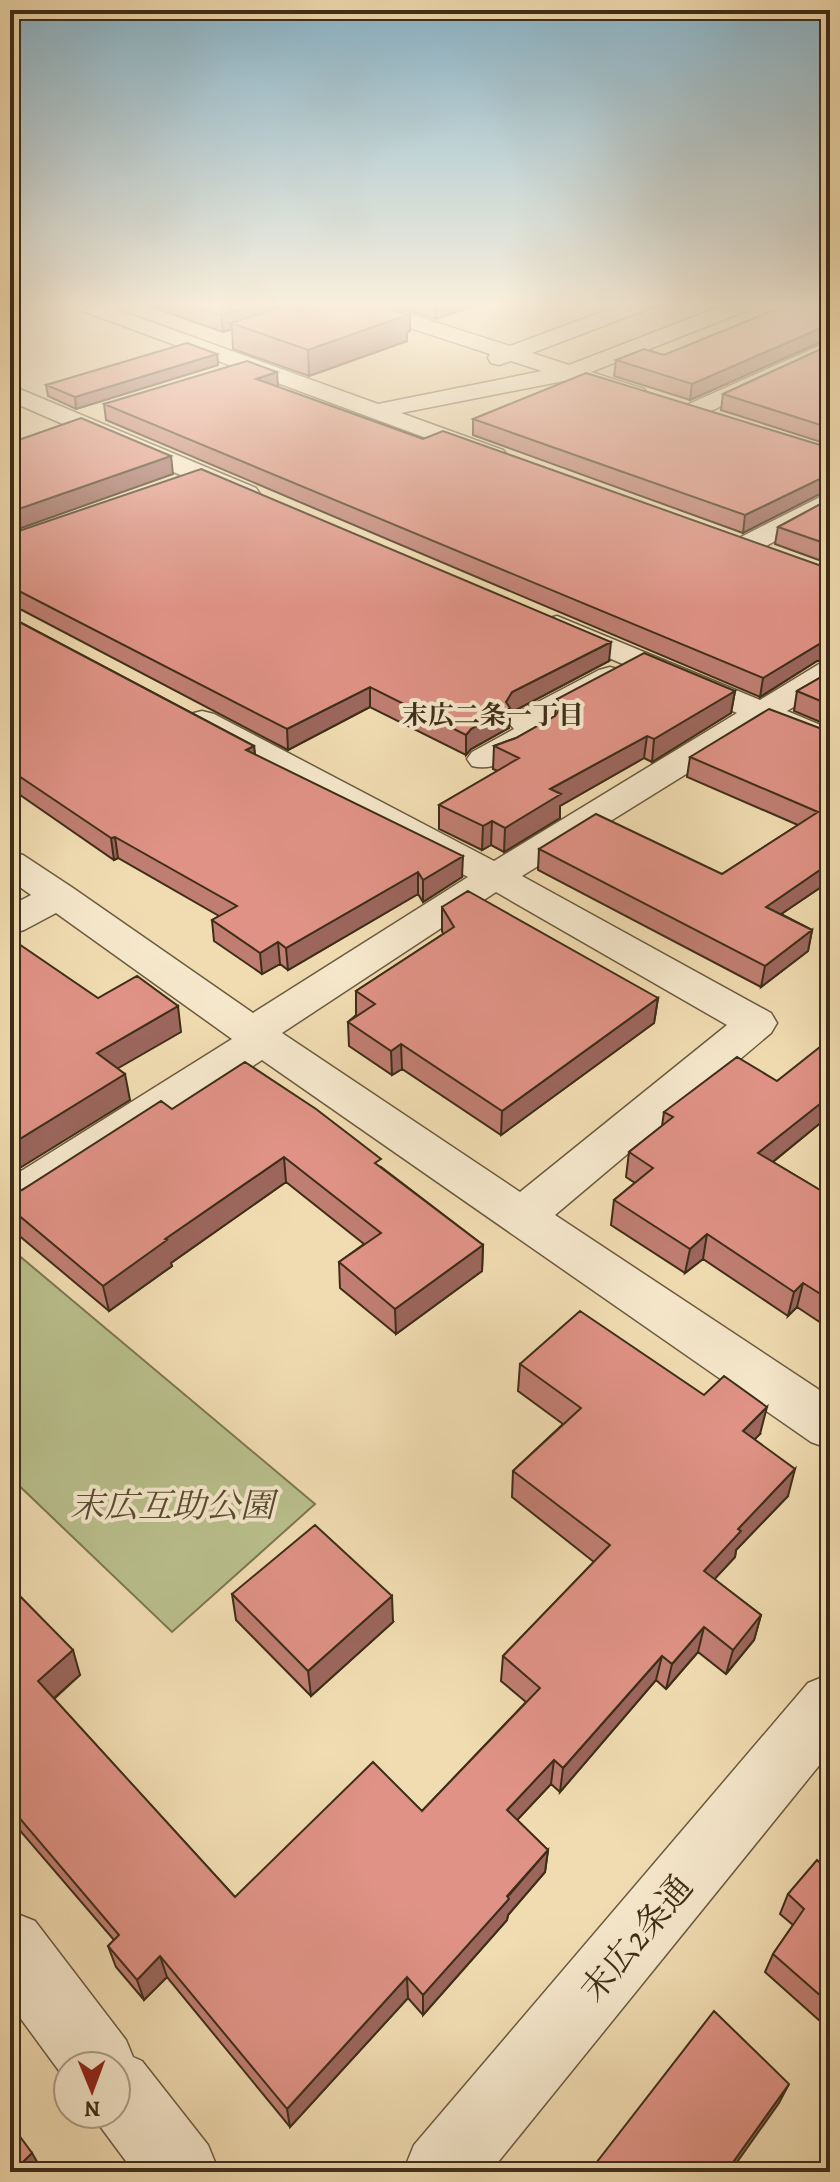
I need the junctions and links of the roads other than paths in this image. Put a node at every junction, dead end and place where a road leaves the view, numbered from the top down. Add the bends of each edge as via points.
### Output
1 (40, 405) edge
2 (371, 405) edge
3 (390, 405) edge
4 (405, 405) edge
5 (668, 405) edge
6 (681, 405) edge
7 (675, 407) junction
8 (384, 409) junction
9 (718, 420) edge
10 (512, 462) edge
11 (202, 475) junction
12 (173, 486) edge
13 (830, 500) edge
14 (275, 506) edge
15 (716, 535) edge
16 (745, 546) junction
17 (774, 556) edge
18 (538, 618) edge
19 (640, 661) junction
20 (830, 671) edge
21 (176, 707) edge
22 (764, 713) junction
23 (830, 741) edge
24 (484, 759) dead end
25 (10, 863) edge
26 (495, 876) junction
27 (59, 896) junction
28 (10, 922) edge
29 (258, 1036) junction
30 (10, 1201) edge
31 (524, 1215) junction
32 (830, 1426) edge
33 (830, 1704) edge
34 (10, 1946) edge
35 (88, 2050) edge
36 (132, 2108) edge
37 (181, 2172) edge
38 (441, 2172) edge

1 - 11 street
2 - 8 street
3 - 8 street
4 - 8 street
5 - 7 street
6 - 7 street
7 - 9 street
8 - 10 street
11 - 12 street
11 - 14 street
13 - 16 street
15 - 16 street
16 - 17 street
18 - 19 street
19 - 22 street
19 - 24 street via 525,722 540,729
20 - 22 street
21 - 26 street
22 - 23 street
22 - 26 street
25 - 27 street
26 - 29 street
26 - 31 street via 756,1023
27 - 28 street
27 - 29 street
29 - 30 street
29 - 31 street
31 - 32 street
33 - 38 street, 末広2条通
34 - 35 street
36 - 37 street

